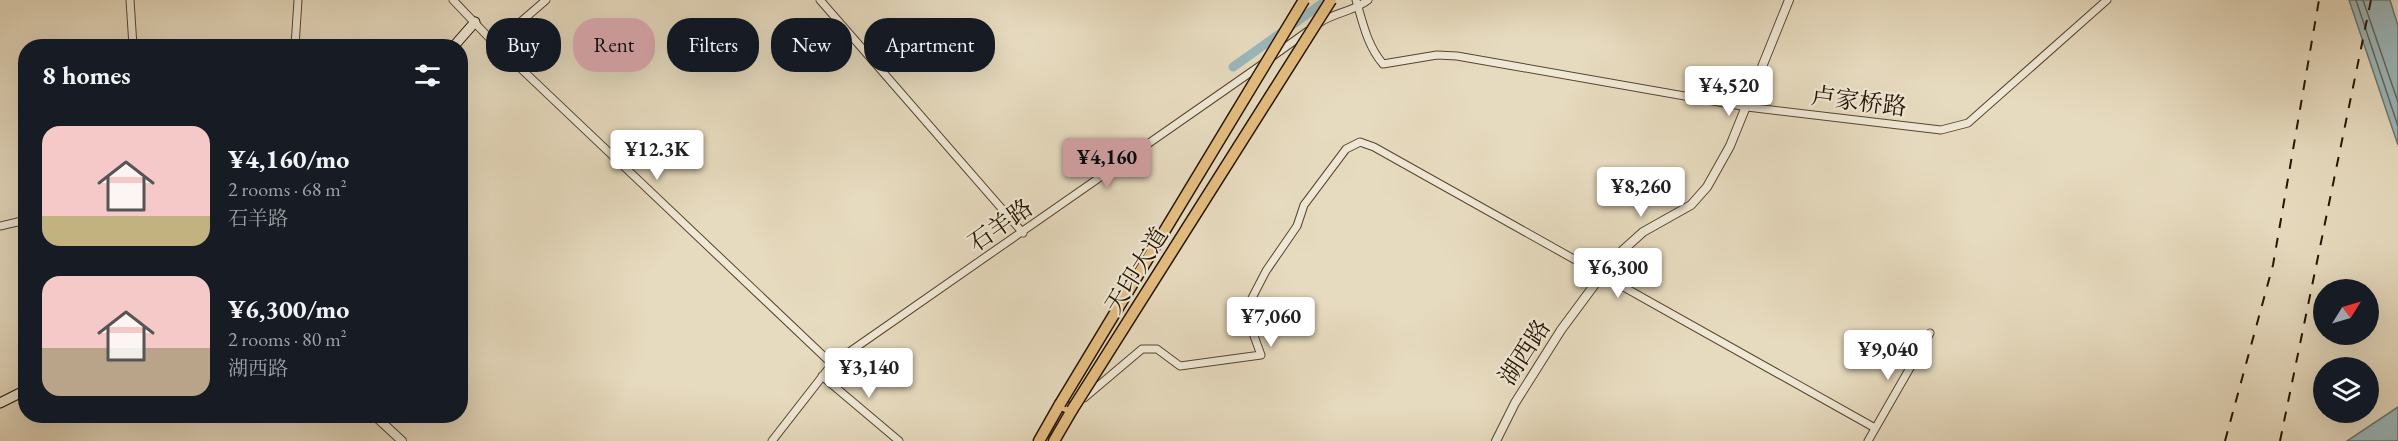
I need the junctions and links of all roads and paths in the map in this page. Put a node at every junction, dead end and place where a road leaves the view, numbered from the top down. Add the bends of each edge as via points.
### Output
1 (130, 0) edge
2 (298, 0) edge
3 (453, 0) edge
4 (546, 0) edge
5 (820, 0) edge
6 (1304, 0) edge
7 (1331, 0) edge
8 (1368, 0) edge
9 (1789, 0) edge
10 (2107, 0) edge
11 (1357, 4) edge
12 (525, 18) edge
13 (475, 22) junction
14 (486, 34) edge
15 (133, 39) edge
16 (295, 39) edge
17 (460, 39) edge
18 (524, 72) edge
19 (1747, 107) junction
20 (18, 221) edge
21 (0, 226) edge
22 (1023, 233) junction
23 (1601, 276) junction
24 (1930, 333) dead end
25 (832, 364) junction
26 (822, 376) junction
27 (18, 394) edge
28 (0, 402) edge
29 (1060, 404) junction
30 (1072, 410) junction
31 (383, 423) edge
32 (1875, 428) junction
33 (402, 441) edge
34 (772, 441) edge
35 (899, 441) edge
36 (1039, 441) edge
37 (1054, 441) edge
38 (1496, 441) edge
39 (1868, 441) edge

1 - 15 street
2 - 16 street
3 - 13 street
4 - 12 street
5 - 22 street
6 - 29 main road, 天印大道, bridge
7 - 30 main road, 天印大道, bridge
8 - 11 street, 石羊路
9 - 19 street, 湖西路
10 - 19 street, 卢家桥路 via 1968,123 1954,128 1941,130
11 - 19 street, 卢家桥路 via 1368,40 1383,64 1437,55 1457,56
11 - 22 street, 石羊路 via 1331,15
13 - 14 street
13 - 17 main road
18 - 25 street
19 - 23 street, 湖西路 via 1707,187 1691,205 1643,232
20 - 21 street
22 - 25 street, 石羊路
23 - 30 street via 1360,142 1346,149 1304,205 1297,226 1252,298 1250,326 1261,355 1180,366 1157,349 1142,350 1093,388
23 - 32 street
23 - 38 street, 湖西路 via 1561,330
24 - 32 street
25 - 26 street, 石羊路
26 - 34 street, 石羊路
26 - 35 street
27 - 28 main road
29 - 30 main road
29 - 36 main road, 天印大道
30 - 37 main road, 天印大道
31 - 33 street
32 - 39 street

